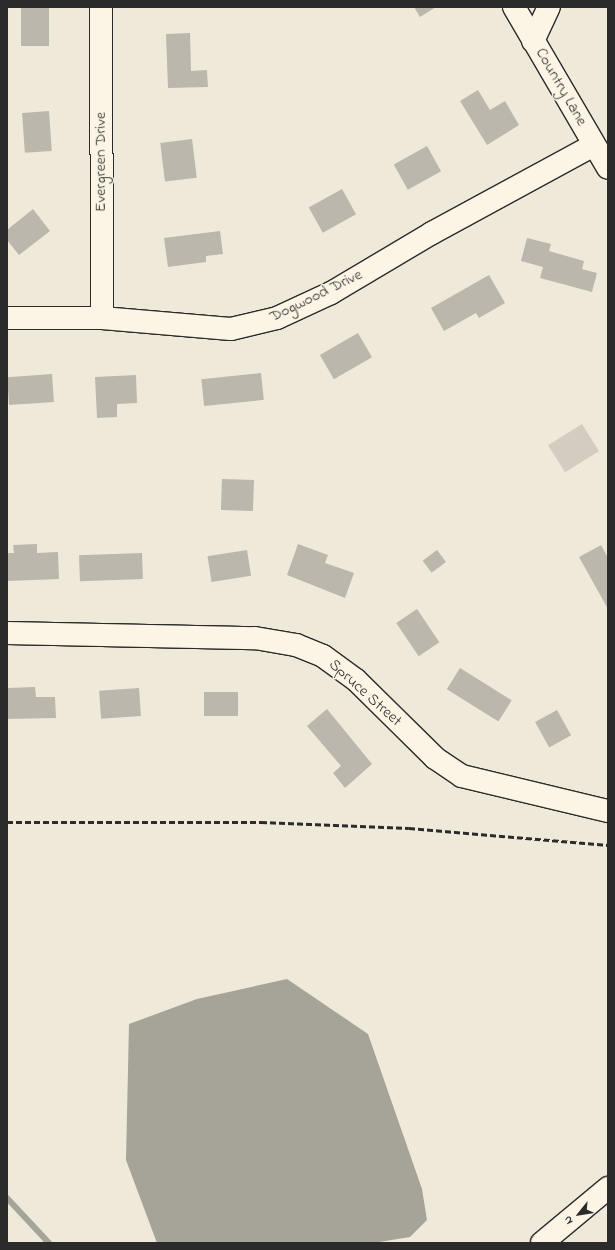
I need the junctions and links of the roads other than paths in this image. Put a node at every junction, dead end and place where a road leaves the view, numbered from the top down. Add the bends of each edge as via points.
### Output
1 (101, 7) edge
2 (514, 7) edge
3 (549, 7) edge
4 (533, 40) junction
5 (594, 145) junction
6 (608, 168) edge
7 (7, 318) edge
8 (102, 318) junction
9 (7, 633) edge
10 (608, 811) edge
11 (608, 1188) edge
12 (542, 1243) edge

1 - 8 main road, Evergreen Drive
2 - 4 main road, Country Lane
3 - 4 main road
4 - 5 main road, Country Lane
5 - 6 main road, Country Lane
5 - 8 main road, Dogwood Drive via 432,233 330,293 278,318 231,329
7 - 8 main road, Dogwood Drive
9 - 10 main road, Spruce Street via 256,638 296,645 323,656 356,680 435,758 462,776
11 - 12 main road

